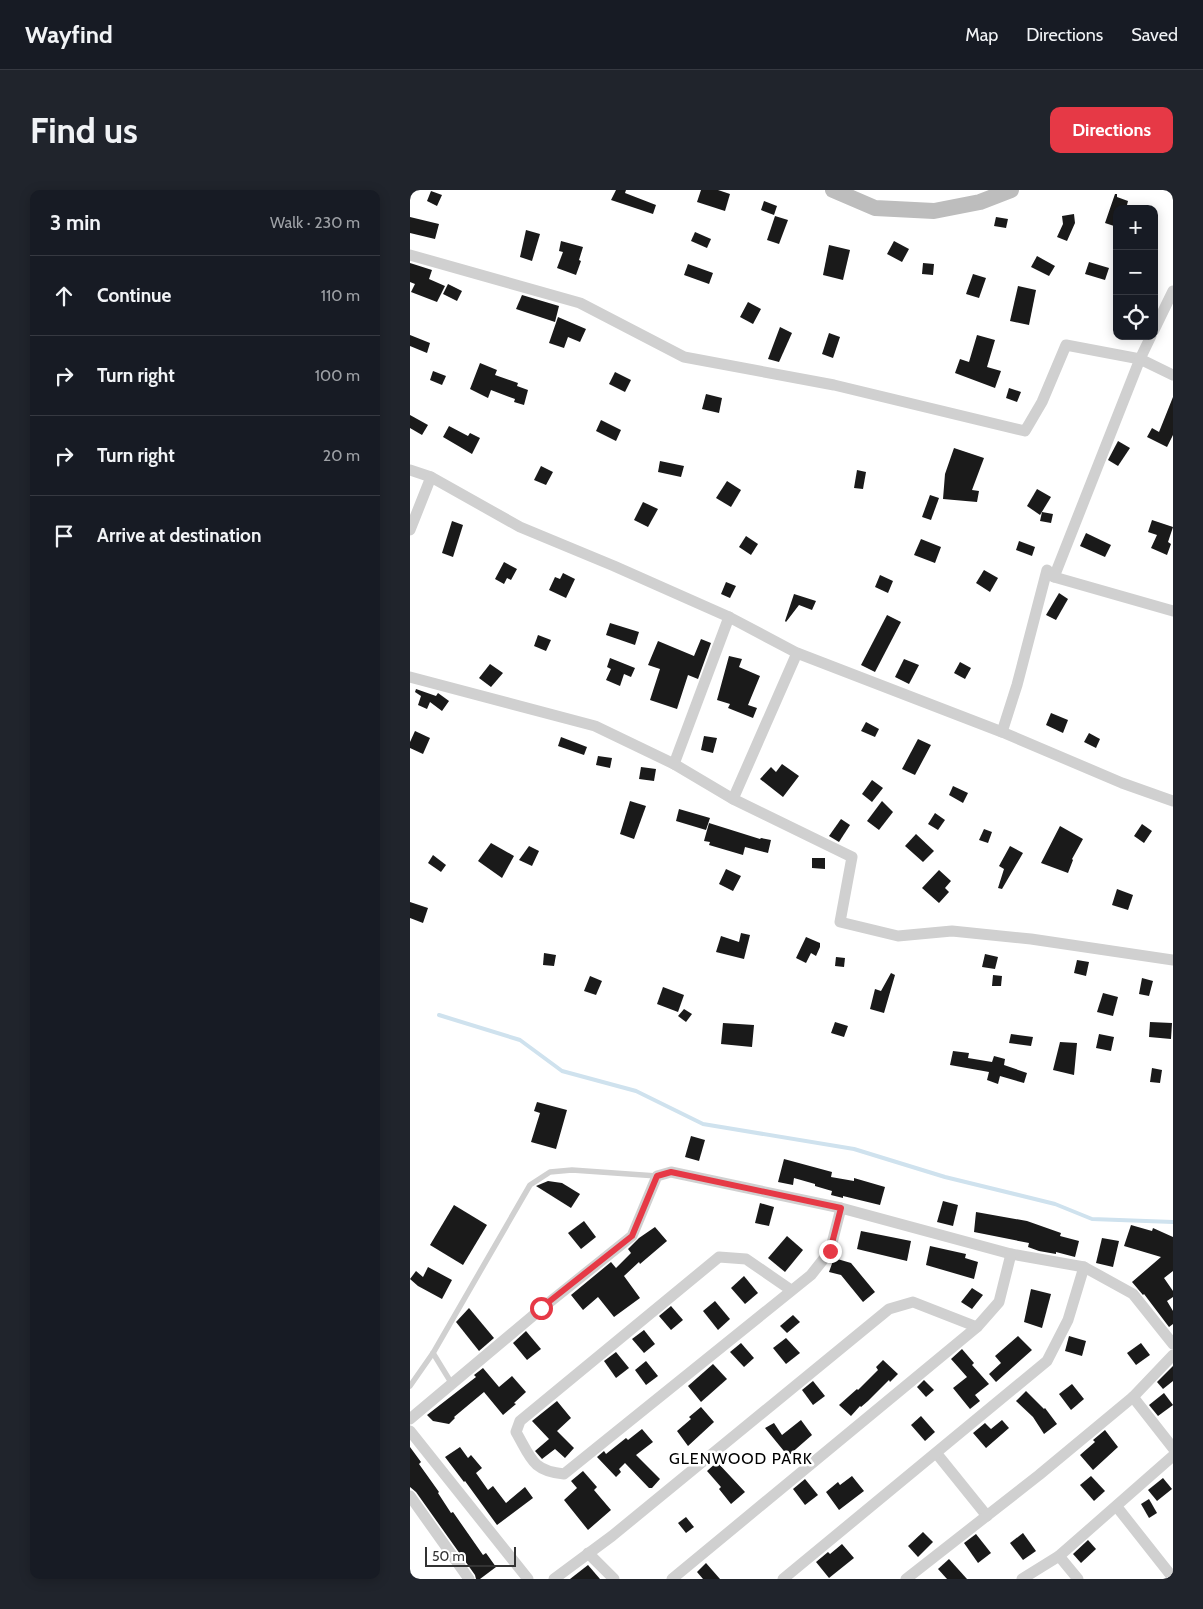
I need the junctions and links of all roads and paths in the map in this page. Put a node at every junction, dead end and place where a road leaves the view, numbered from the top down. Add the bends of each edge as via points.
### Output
1 (832, 190) edge
2 (1011, 190) edge
3 (410, 256) edge
4 (1173, 291) edge
5 (1158, 322) edge
6 (1149, 340) edge
7 (1140, 359) junction
8 (1173, 374) edge
9 (410, 470) edge
10 (431, 477) junction
11 (410, 530) edge
12 (1054, 576) junction
13 (1173, 611) edge
14 (729, 617) junction
15 (797, 653) junction
16 (410, 676) edge
17 (1002, 732) junction
18 (674, 764) junction
19 (733, 799) junction
20 (1173, 801) edge
21 (1173, 960) edge
22 (657, 1176) junction
23 (841, 1208) junction
24 (1011, 1254) junction
25 (1084, 1267) junction
26 (791, 1290) junction
27 (977, 1327) junction
28 (1173, 1344) edge
29 (433, 1353) junction
30 (1173, 1355) edge
31 (452, 1384) junction
32 (410, 1386) edge
33 (1134, 1397) junction
34 (410, 1419) edge
35 (410, 1431) edge
36 (1173, 1448) edge
37 (937, 1454) junction
38 (1173, 1456) edge
39 (410, 1496) edge
40 (1117, 1506) junction
41 (987, 1516) junction
42 (588, 1554) junction
43 (1059, 1556) junction
44 (1173, 1578) edge
45 (469, 1579) edge
46 (528, 1579) edge
47 (554, 1579) edge
48 (614, 1579) edge
49 (672, 1579) edge
50 (783, 1579) edge
51 (906, 1579) edge
52 (1022, 1579) edge
53 (1078, 1579) edge

1 - 2 street via 875,208 934,210 980,202
3 - 7 street via 580,303 684,357 834,385 1025,431 1042,402 1066,345
4 - 5 street
6 - 7 street
7 - 8 street
7 - 12 street
9 - 10 street
10 - 11 street
10 - 14 street via 520,527
12 - 13 street
12 - 17 street via 1047,570
14 - 15 street
14 - 18 street
15 - 17 street
15 - 19 street
16 - 18 street via 595,726
17 - 20 street
18 - 19 street
19 - 21 street via 852,857 840,922 898,936 952,931
22 - 23 street via 671,1172
22 - 29 lane via 572,1170 550,1172 530,1185
22 - 31 street via 632,1236
23 - 24 street
23 - 26 street via 830,1251 811,1275
24 - 25 street
24 - 27 street via 999,1302
25 - 28 street via 1133,1294
25 - 37 street via 1068,1320 1047,1362
26 - 26 street via 564,1474 550,1473 535,1466 516,1432 520,1421 719,1257 746,1259
27 - 42 street via 913,1302 889,1309
27 - 49 street
29 - 31 lane
29 - 32 lane
30 - 33 street
31 - 34 street
33 - 36 street
33 - 41 street
35 - 46 street
37 - 41 street
37 - 50 street
38 - 40 street
39 - 45 street
40 - 43 street
40 - 44 street
41 - 51 street
42 - 47 street
42 - 48 street
43 - 52 street
43 - 53 street

